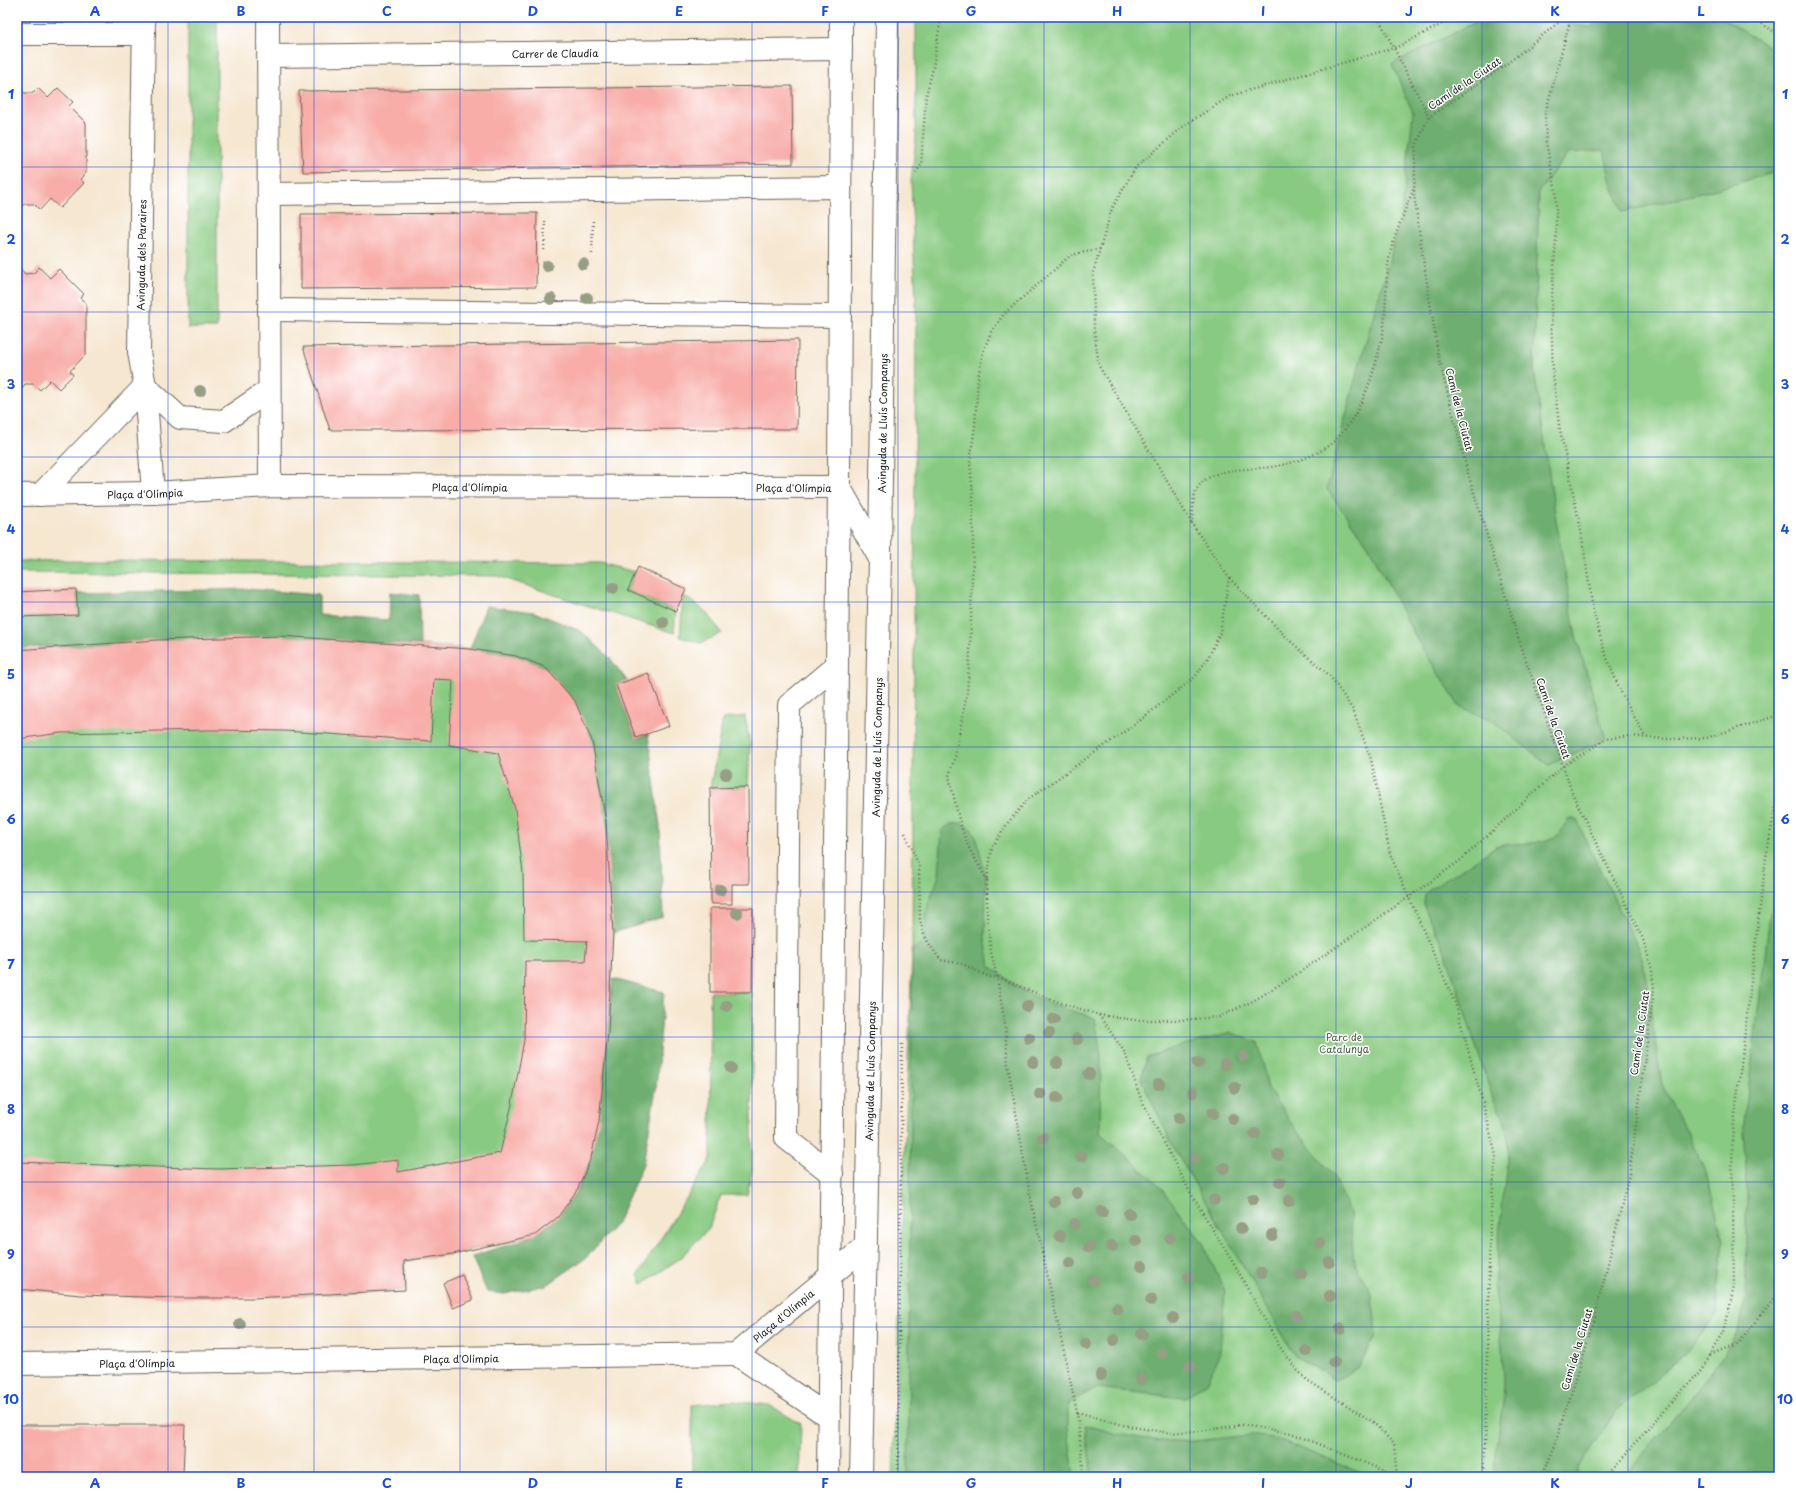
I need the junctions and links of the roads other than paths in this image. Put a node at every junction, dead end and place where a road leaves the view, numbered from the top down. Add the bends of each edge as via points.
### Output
1 (268, 17) edge
2 (841, 17) edge
3 (887, 17) edge
4 (144, 26) edge
5 (17, 34) edge
6 (841, 49) junction
7 (269, 56) junction
8 (840, 188) junction
9 (269, 194) junction
10 (269, 310) junction
11 (840, 316) junction
12 (144, 386) junction
13 (269, 390) junction
14 (270, 486) junction
15 (839, 486) junction
16 (153, 493) junction
17 (17, 495) edge
18 (40, 495) junction
19 (880, 558) junction
20 (837, 665) junction
21 (832, 1174) junction
22 (866, 1246) junction
23 (830, 1276) junction
24 (736, 1354) junction
25 (17, 1364) edge
26 (829, 1417) junction
27 (828, 1477) edge
28 (861, 1477) edge

1 - 7 street
2 - 6 street
3 - 19 street, Avinguda de Lluís Companys
4 - 5 street
4 - 12 street, Avinguda dels Paraires via 139,352
6 - 7 street, Carrer de Claudia
6 - 8 street
7 - 9 street
8 - 9 street
8 - 11 street
9 - 10 street
10 - 11 street
10 - 13 street
11 - 15 street
12 - 13 street via 180,418 224,421
12 - 16 street, Avinguda dels Paraires
12 - 18 street
13 - 14 street
14 - 15 street, Plaça d'Olímpia
14 - 16 street, Plaça d'Olímpia
15 - 19 street, Plaça d'Olímpia
15 - 20 street
16 - 18 street, Plaça d'Olímpia
17 - 18 street, Plaça d'Olímpia
19 - 22 street, Avinguda de Lluís Companys
20 - 21 street
20 - 21 street via 789,705 786,1138
21 - 23 street
22 - 23 street, Plaça d'Olímpia
22 - 28 street, Avinguda de Lluís Companys
23 - 24 street, Plaça d'Olímpia
23 - 26 street
24 - 25 street, Plaça d'Olímpia
24 - 26 street
26 - 27 street

